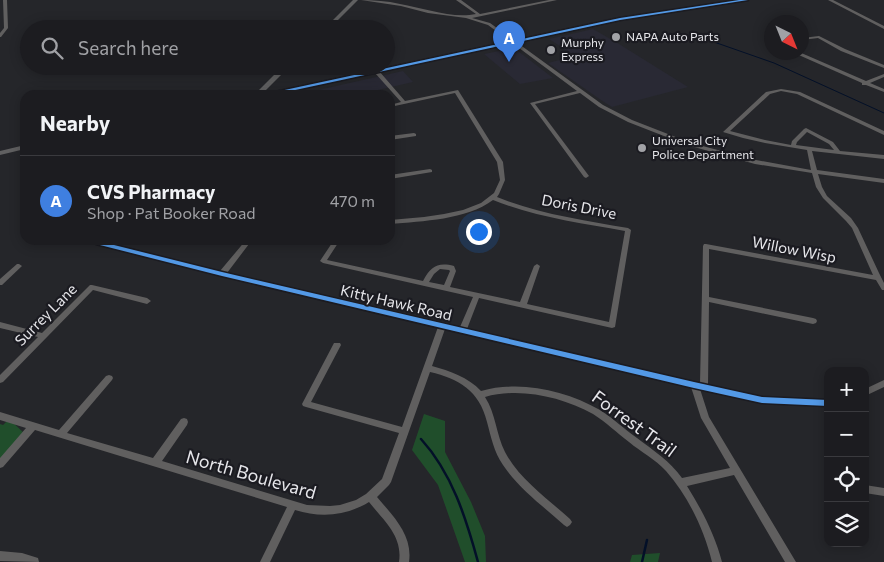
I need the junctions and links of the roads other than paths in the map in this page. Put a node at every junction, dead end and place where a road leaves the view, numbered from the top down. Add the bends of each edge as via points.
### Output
1 (5, 0) edge
2 (350, 0) edge
3 (356, 0) edge
4 (363, 0) edge
5 (458, 0) edge
6 (555, 0) edge
7 (746, 0) edge
8 (830, 0) edge
9 (479, 15) junction
10 (466, 17) junction
11 (329, 20) edge
12 (335, 20) edge
13 (489, 24) junction
14 (884, 28) edge
15 (0, 36) edge
16 (809, 38) edge
17 (515, 42) junction
18 (809, 59) edge
19 (884, 67) edge
20 (395, 68) edge
21 (272, 75) edge
22 (278, 75) edge
23 (363, 75) edge
24 (380, 75) edge
25 (884, 75) edge
26 (270, 83) junction
27 (864, 84) junction
28 (256, 90) edge
29 (262, 90) edge
30 (291, 90) joint
31 (393, 90) edge
32 (581, 91) junction
33 (884, 92) edge
34 (395, 93) edge
35 (404, 103) junction
36 (395, 105) edge
37 (884, 133) edge
38 (414, 135) dead end
39 (395, 137) edge
40 (794, 147) junction
41 (20, 148) edge
42 (809, 149) junction
43 (0, 153) edge
44 (839, 153) junction
45 (884, 157) edge
46 (430, 171) dead end
47 (816, 173) junction
48 (395, 176) edge
49 (586, 176) dead end
50 (884, 181) edge
51 (492, 197) junction
52 (395, 221) edge
53 (106, 245) edge
54 (245, 245) edge
55 (334, 245) edge
56 (19, 266) dead end
57 (537, 266) dead end
58 (222, 274) junction
59 (876, 278) junction
60 (0, 283) edge
61 (424, 284) junction
62 (446, 288) junction
63 (884, 288) edge
64 (477, 295) junction
65 (706, 299) junction
66 (147, 301) dead end
67 (523, 306) junction
68 (813, 321) dead end
69 (0, 325) edge
70 (442, 326) junction
71 (462, 331) junction
72 (44, 336) junction
73 (337, 345) dead end
74 (427, 368) junction
75 (109, 378) dead end
76 (0, 380) edge
77 (883, 384) edge
78 (699, 386) junction
79 (869, 391) edge
80 (480, 395) junction
81 (824, 403) edge
82 (0, 416) edge
83 (184, 422) dead end
84 (33, 426) junction
85 (404, 431) junction
86 (61, 434) junction
87 (155, 463) junction
88 (0, 464) edge
89 (736, 471) junction
90 (680, 483) junction
91 (869, 490) edge
92 (884, 492) edge
93 (371, 497) junction
94 (293, 505) junction
95 (567, 522) dead end
96 (0, 556) edge
97 (34, 562) edge
98 (265, 562) edge
99 (404, 562) edge
100 (718, 562) edge
101 (790, 562) edge

1 - 15 street via 6,28
2 - 11 main road
3 - 12 main road
4 - 10 street
5 - 9 street
6 - 9 street
7 - 17 main road via 624,18
8 - 14 street
9 - 10 street
9 - 13 street
10 - 13 street
13 - 17 street
16 - 19 street via 819,37
17 - 20 main road
17 - 32 street
18 - 27 street
21 - 28 main road
22 - 26 main road
23 - 30 main road
24 - 31 street
25 - 27 street
26 - 29 main road
26 - 30 main road via 274,88
27 - 33 street
32 - 47 street via 618,115 689,144 756,162
32 - 49 street via 532,104
34 - 35 street
35 - 36 street
35 - 51 street via 456,91 503,170 503,183
37 - 40 street via 780,87 768,93 726,132
38 - 39 street
40 - 42 street
40 - 44 street via 794,142 806,130 832,143
41 - 43 main road
42 - 44 street
42 - 47 street
44 - 45 street
46 - 48 street
47 - 50 street
47 - 59 street via 818,186 825,196 854,225
51 - 52 street via 480,206 460,213
51 - 67 street, Doris Drive via 530,211 628,230 612,325
53 - 58 street, Kitty Hawk Road
54 - 58 street
55 - 61 street via 323,261
56 - 60 street
57 - 67 street
58 - 70 street, Kitty Hawk Road
59 - 63 street
59 - 65 street, Willow Wisp via 706,246
61 - 62 street
61 - 62 street via 430,271 447,266 454,271
62 - 64 street
64 - 67 street
64 - 71 street
65 - 68 street
65 - 78 street
66 - 72 street, Surrey Lane via 92,287
69 - 72 street
70 - 71 street, Kitty Hawk Road
70 - 74 street, North Boulevard
71 - 78 street, Kitty Hawk Road
72 - 76 street, Surrey Lane
73 - 85 street via 306,404
74 - 80 street via 460,378
74 - 85 street, North Boulevard
75 - 86 street
77 - 79 street
78 - 81 street, Kitty Hawk Road via 762,400
78 - 89 street via 705,418
80 - 90 street, Forrest Trail via 500,389 530,390 583,405 658,458
80 - 95 street via 491,417 498,448 508,464
82 - 84 street, North Boulevard
83 - 87 street
84 - 86 street, North Boulevard
84 - 88 street
85 - 93 street, North Boulevard via 386,482
86 - 87 street, North Boulevard
87 - 94 street, North Boulevard
89 - 90 street
89 - 101 street
90 - 100 street, Forrest Trail
91 - 92 street
93 - 94 street, North Boulevard via 334,512
93 - 99 street via 399,532 404,542
94 - 98 street
96 - 97 street

